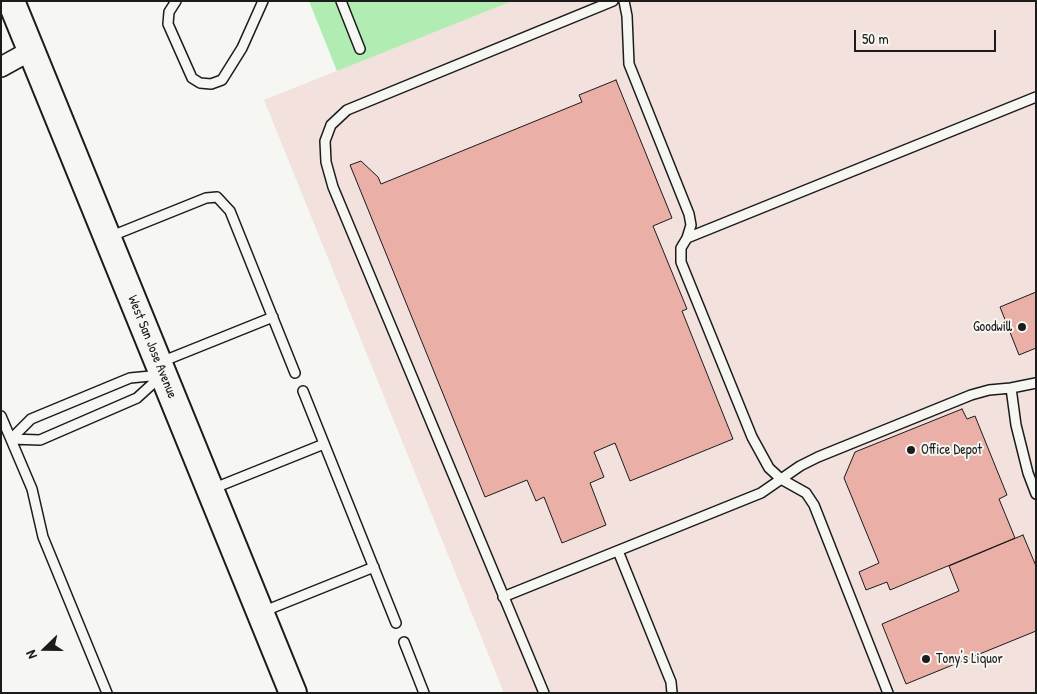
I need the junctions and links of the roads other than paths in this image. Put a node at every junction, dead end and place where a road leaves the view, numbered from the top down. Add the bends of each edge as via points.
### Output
1 (10, 1) edge
2 (176, 1) edge
3 (263, 1) edge
4 (341, 1) edge
5 (613, 1) edge
6 (624, 1) edge
7 (360, 49) dead end
8 (30, 51) junction
9 (1, 67) edge
10 (1036, 97) edge
11 (106, 238) junction
12 (687, 238) junction
13 (273, 317) junction
14 (161, 369) junction
15 (295, 373) dead end
16 (1036, 383) edge
17 (1012, 388) junction
18 (303, 391) dead end
19 (1, 416) edge
20 (11, 439) junction
21 (324, 444) junction
22 (781, 479) junction
23 (209, 490) junction
24 (1036, 494) edge
25 (618, 551) junction
26 (374, 568) junction
27 (503, 597) junction
28 (260, 613) junction
29 (396, 623) dead end
30 (404, 642) dead end
31 (107, 693) edge
32 (293, 693) edge
33 (424, 693) edge
34 (544, 693) edge
35 (672, 693) edge
36 (888, 693) edge

1 - 8 street, West San Jose Avenue
2 - 3 lane via 169,12 168,24 192,78 211,84 222,80 242,48
4 - 7 lane
5 - 27 lane via 347,110 331,125 324,141 333,187
6 - 12 lane via 629,64 689,214 691,226
8 - 9 street
8 - 11 street, West San Jose Avenue
10 - 12 lane
11 - 13 lane via 206,198 218,197 230,211
11 - 14 street, West San Jose Avenue
12 - 22 lane via 681,248 681,262 752,437 769,468
13 - 14 lane
13 - 15 lane
14 - 20 lane via 130,378 31,418
14 - 20 lane via 137,398 40,440
14 - 23 street, West San Jose Avenue
16 - 17 lane
17 - 22 lane via 971,395 818,457
17 - 24 lane via 1016,425
18 - 21 lane
19 - 20 lane
20 - 31 lane via 32,489 43,537
21 - 23 lane
21 - 26 lane
22 - 25 lane via 761,493
22 - 36 lane via 806,493 814,505
23 - 28 street, West San Jose Avenue
25 - 27 lane
25 - 35 lane via 671,682
26 - 28 lane
26 - 29 lane
27 - 34 lane
28 - 32 street, West San Jose Avenue
30 - 33 lane

